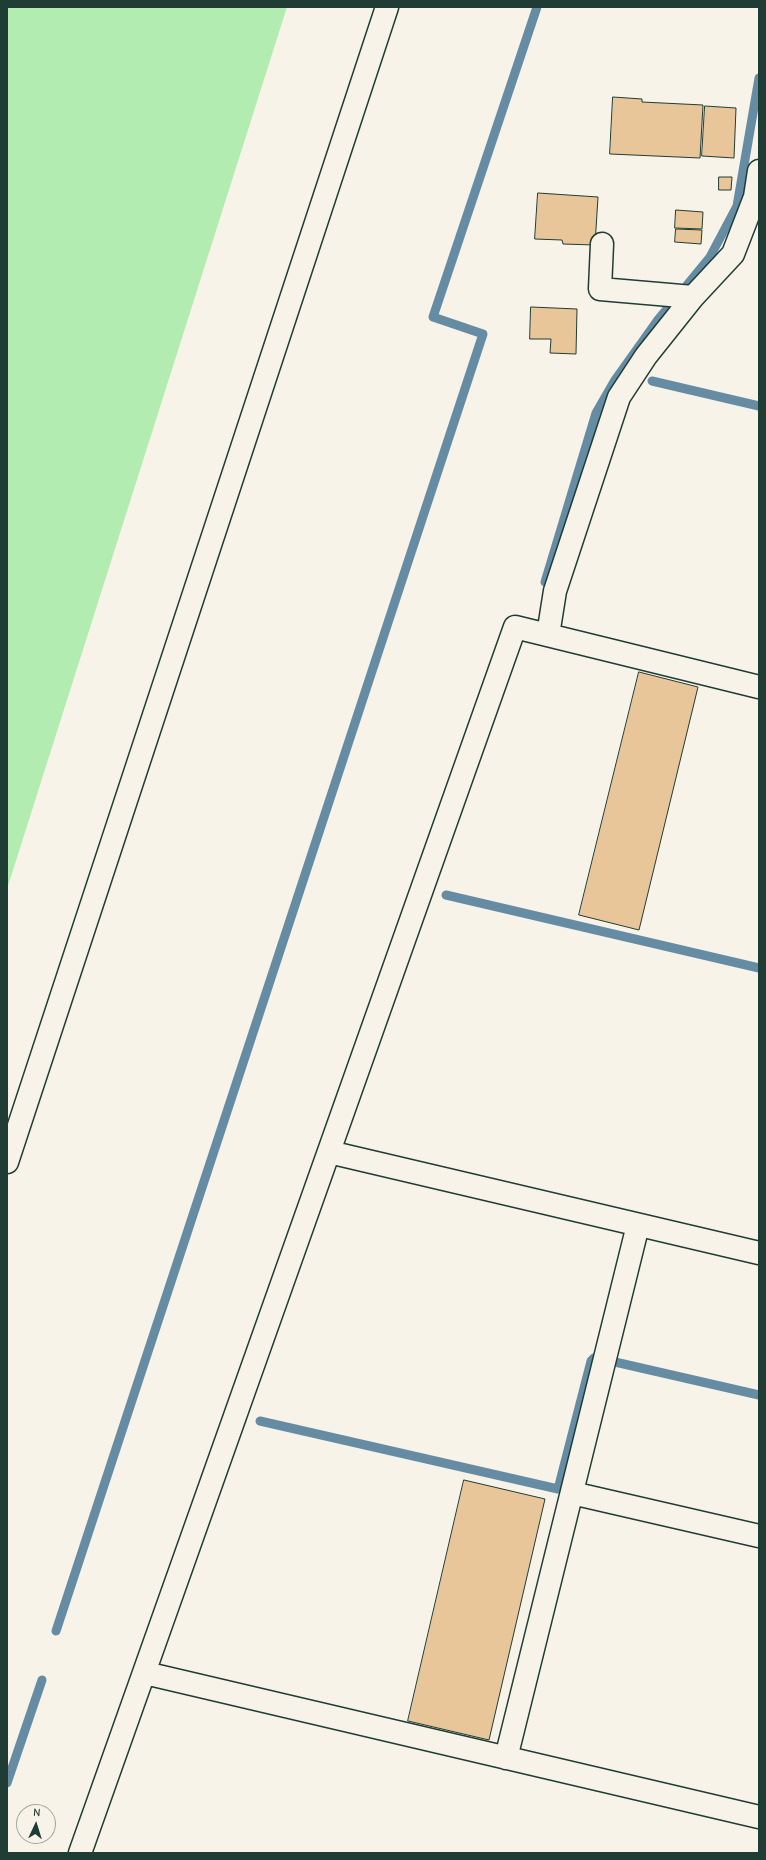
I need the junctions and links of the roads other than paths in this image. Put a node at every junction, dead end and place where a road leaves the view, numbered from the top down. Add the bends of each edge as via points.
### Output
1 (387, 7) edge
2 (759, 171) edge
3 (602, 244) dead end
4 (693, 297) junction
5 (548, 635) junction
6 (759, 687) edge
7 (329, 1152) junction
8 (7, 1162) edge
9 (638, 1225) junction
10 (759, 1254) edge
11 (572, 1493) junction
12 (759, 1536) edge
13 (145, 1673) junction
14 (506, 1758) junction
15 (759, 1817) edge
16 (80, 1853) edge

1 - 8 street
2 - 4 street via 755,197 733,254
3 - 4 street via 600,289
4 - 5 street via 646,356 618,397 555,591
5 - 6 street
5 - 7 street via 515,627
7 - 9 street
7 - 13 street
9 - 10 street
9 - 11 street
11 - 12 street
11 - 14 street
13 - 14 street
13 - 16 street
14 - 15 street

